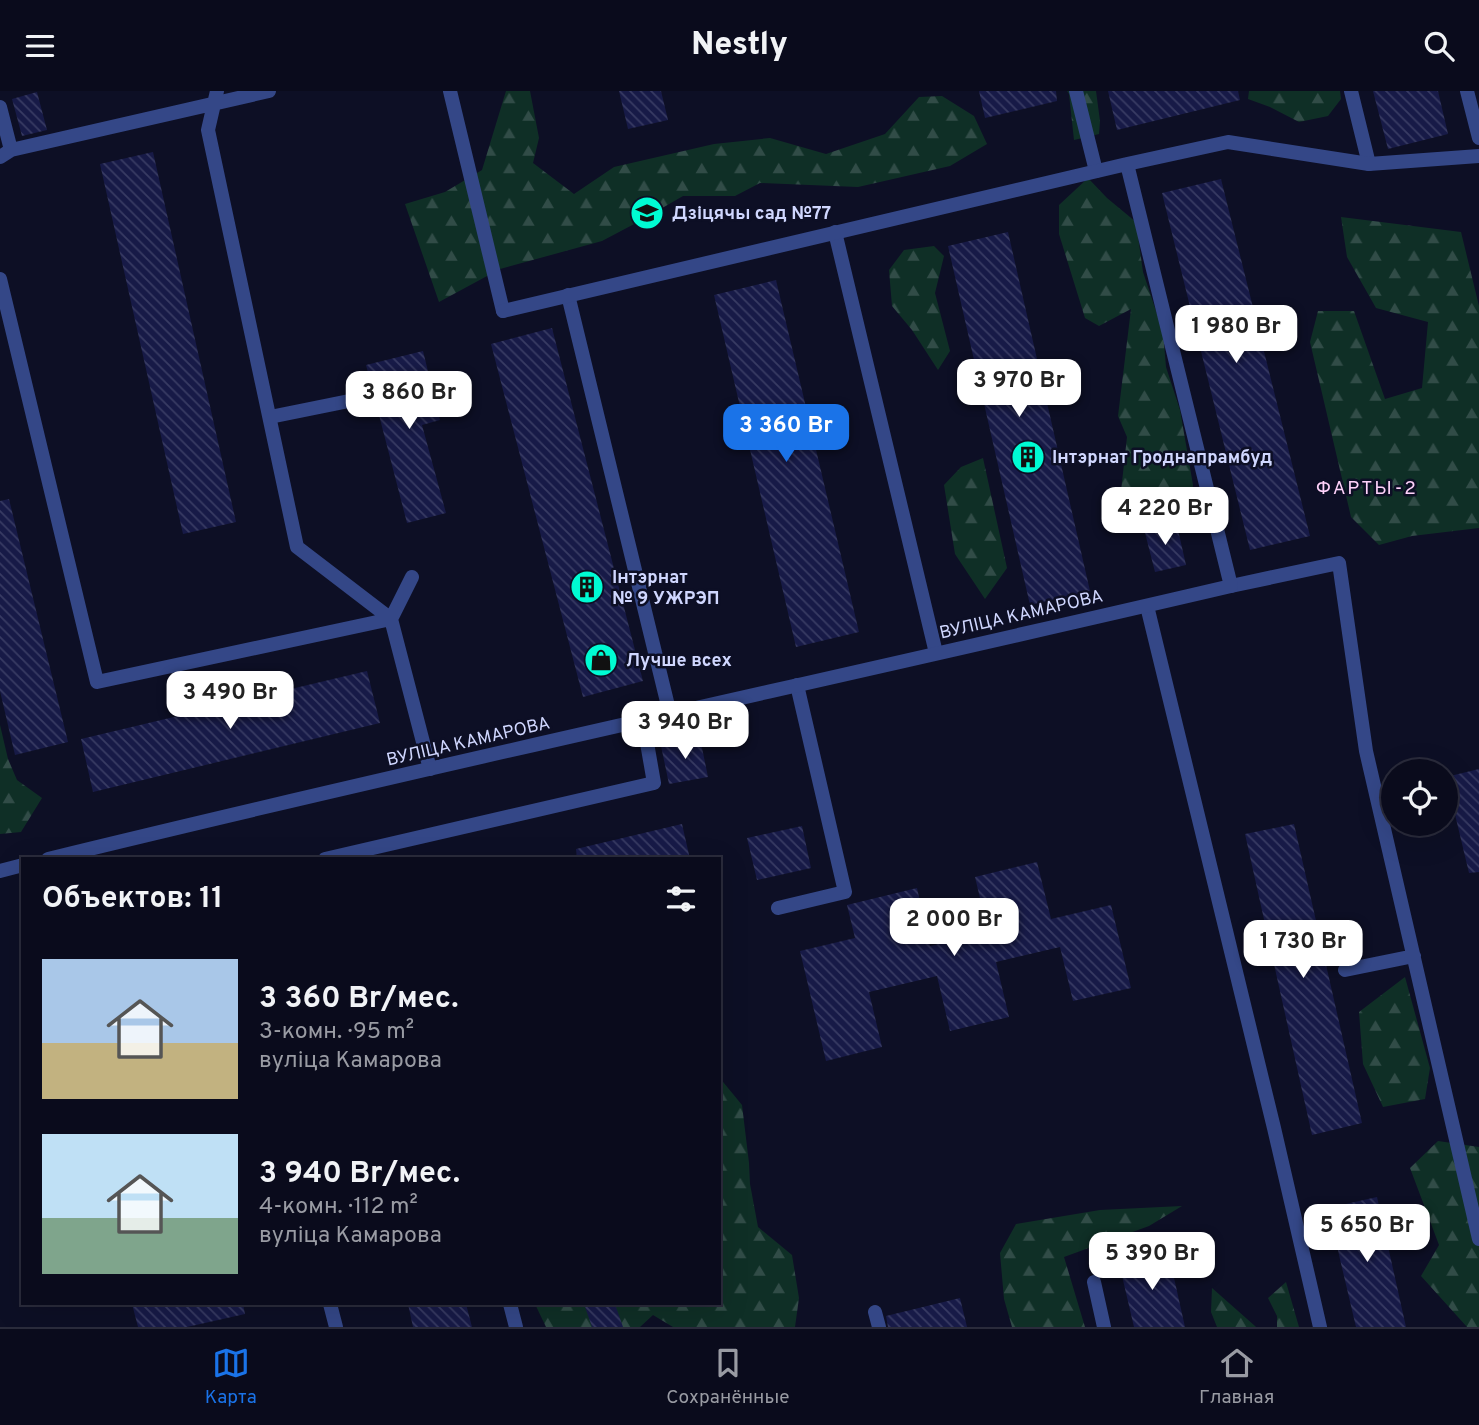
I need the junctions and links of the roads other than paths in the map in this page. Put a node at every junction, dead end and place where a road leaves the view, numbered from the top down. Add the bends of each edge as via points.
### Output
1 (269, 91) edge
2 (450, 91) edge
3 (1076, 91) edge
4 (1351, 91) edge
5 (1467, 91) edge
6 (216, 97) edge
7 (0, 107) edge
8 (1479, 138) edge
9 (5, 153) edge
10 (1479, 156) edge
11 (1127, 164) junction
12 (1369, 164) junction
13 (1096, 171) junction
14 (835, 232) junction
15 (0, 279) edge
16 (568, 295) junction
17 (349, 401) dead end
18 (270, 417) junction
19 (412, 577) dead end
20 (1231, 586) junction
21 (1147, 606) junction
22 (391, 619) junction
23 (936, 653) junction
24 (797, 685) junction
25 (670, 714) junction
26 (643, 720) junction
27 (430, 769) junction
28 (56, 857) edge
29 (334, 857) edge
30 (21, 866) edge
31 (0, 871) edge
32 (778, 908) dead end
33 (1414, 956) junction
34 (1345, 970) dead end
35 (1479, 1239) edge
36 (1094, 1282) dead end
37 (331, 1305) edge
38 (510, 1305) edge
39 (875, 1312) dead end
40 (336, 1327) edge
41 (516, 1327) edge
42 (879, 1327) edge
43 (1104, 1327) edge
44 (1320, 1327) edge

1 - 6 street
2 - 16 street via 503,311
3 - 13 street
4 - 12 street
5 - 8 street
6 - 9 street
6 - 18 street via 208,130
7 - 9 street
10 - 12 street
11 - 12 street via 1228,142
11 - 13 street
11 - 20 street
13 - 14 street
14 - 16 street
14 - 23 street
15 - 22 street via 97,682
16 - 25 street
17 - 18 street
18 - 22 street via 297,547
19 - 22 street
20 - 21 street, ВУЛІЦА КАМАРОВА
20 - 33 street, ВУЛІЦА КАМАРОВА via 1339,563 1366,751
21 - 23 street, ВУЛІЦА КАМАРОВА
21 - 44 street
22 - 27 street
23 - 24 street, ВУЛІЦА КАМАРОВА
24 - 25 street, ВУЛІЦА КАМАРОВА
24 - 32 street via 845,892
25 - 26 street, ВУЛІЦА КАМАРОВА
26 - 27 street, ВУЛІЦА КАМАРОВА
26 - 29 street via 654,783
27 - 28 street, ВУЛІЦА КАМАРОВА
30 - 31 street
33 - 34 street
33 - 35 street
36 - 43 street
37 - 40 street
38 - 41 street
39 - 42 street

